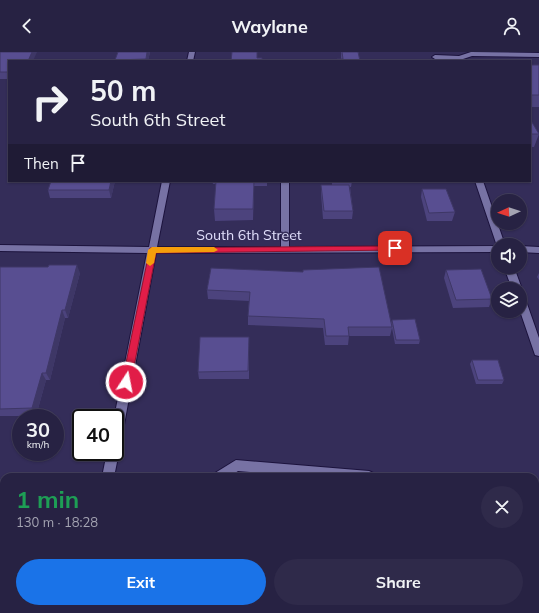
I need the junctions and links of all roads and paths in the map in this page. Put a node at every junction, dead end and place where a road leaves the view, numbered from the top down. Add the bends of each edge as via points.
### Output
1 (539, 55) edge
2 (434, 57) edge
3 (462, 59) edge
4 (166, 182) edge
5 (286, 182) edge
6 (479, 182) edge
7 (499, 238) edge
8 (0, 248) edge
9 (285, 249) junction
10 (491, 249) edge
11 (152, 250) junction
12 (527, 250) edge
13 (539, 250) edge
14 (527, 318) edge
15 (539, 352) edge
16 (121, 409) edge
17 (111, 461) edge
18 (109, 473) edge
19 (225, 473) edge
20 (324, 473) edge

1 - 3 street via 471,54
2 - 3 street
4 - 11 street
5 - 9 street
6 - 7 street
8 - 11 street, South 6th Street
9 - 10 street, South 6th Street
9 - 11 street, South 6th Street
11 - 16 street
12 - 13 street
14 - 15 street
17 - 18 street
19 - 20 street via 236,465

